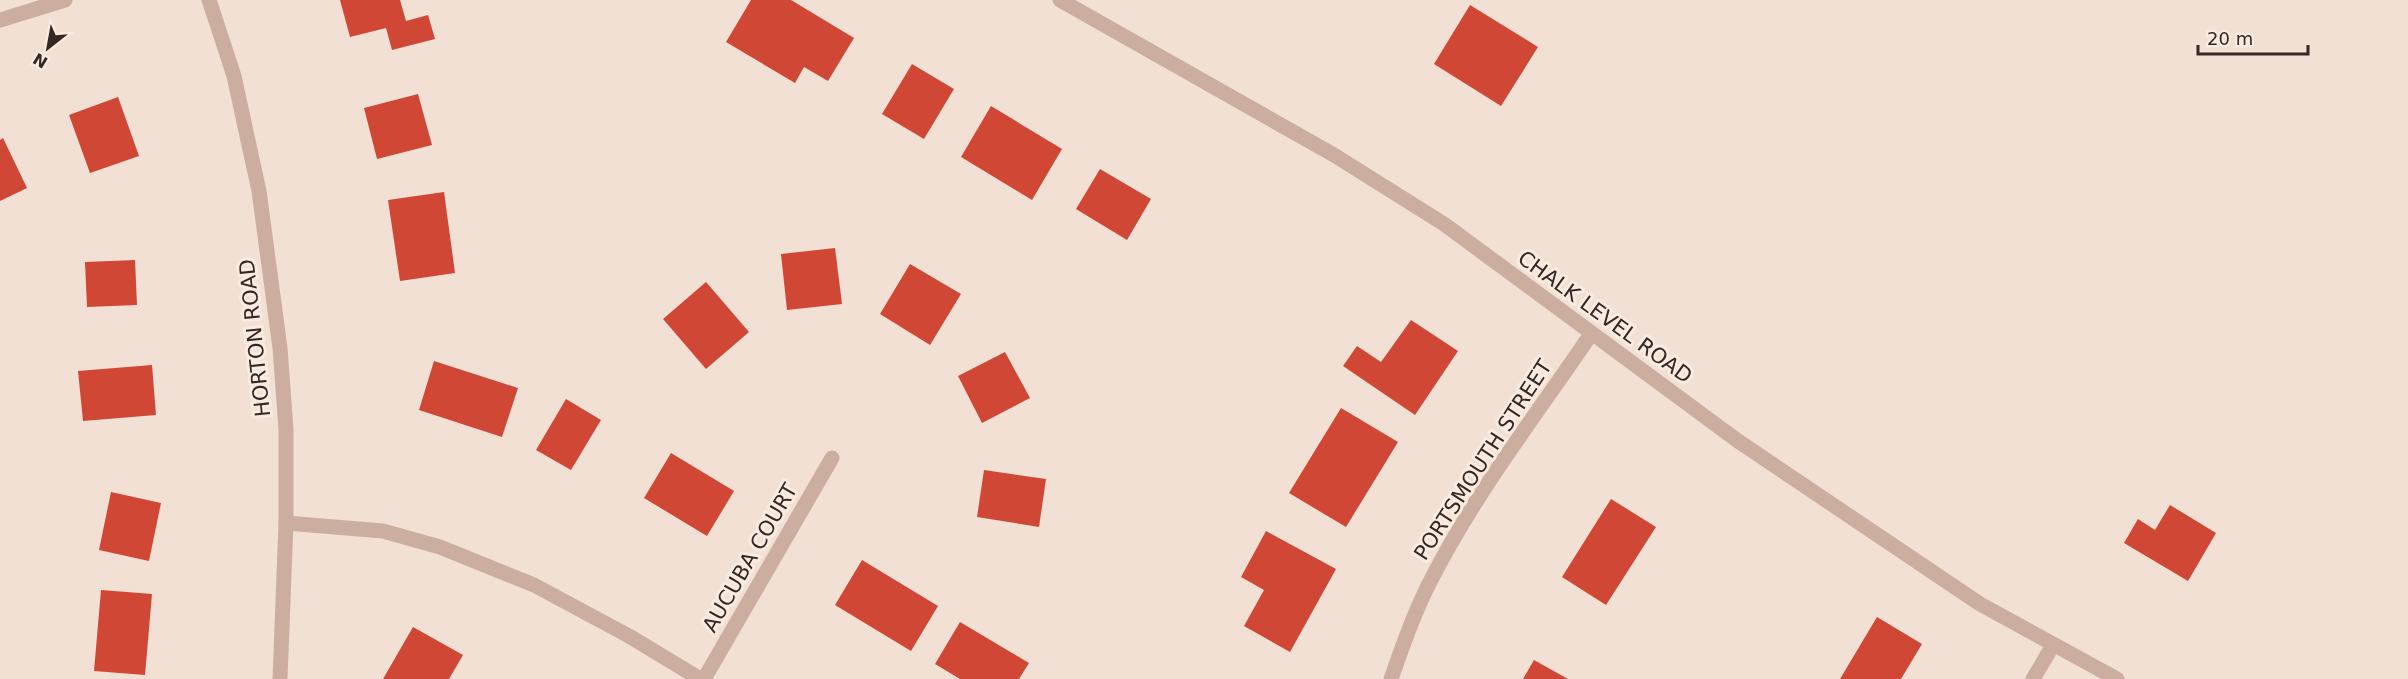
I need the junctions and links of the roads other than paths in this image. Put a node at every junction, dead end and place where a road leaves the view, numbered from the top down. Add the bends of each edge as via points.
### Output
1 (65, 0) edge
2 (209, 0) edge
3 (1060, 0) edge
4 (0, 20) edge
5 (1591, 334) junction
6 (832, 458) dead end
7 (286, 523) junction
8 (2053, 645) junction
9 (280, 679) edge
10 (702, 679) edge
11 (1391, 679) edge
12 (2033, 679) edge
13 (2117, 679) edge

1 - 4 street
2 - 7 street, HORTON ROAD via 234,76 259,191 280,348 286,429
3 - 5 street, CHALK LEVEL ROAD via 1334,155 1444,224
5 - 8 street, CHALK LEVEL ROAD via 1825,500 1980,604
5 - 11 street, PORTSMOUTH STREET via 1462,524 1431,578
6 - 10 street, AUCUBA COURT
7 - 9 street, HORTON ROAD
7 - 10 street via 383,531 440,548 534,585
8 - 12 street
8 - 13 street, CHALK LEVEL ROAD

